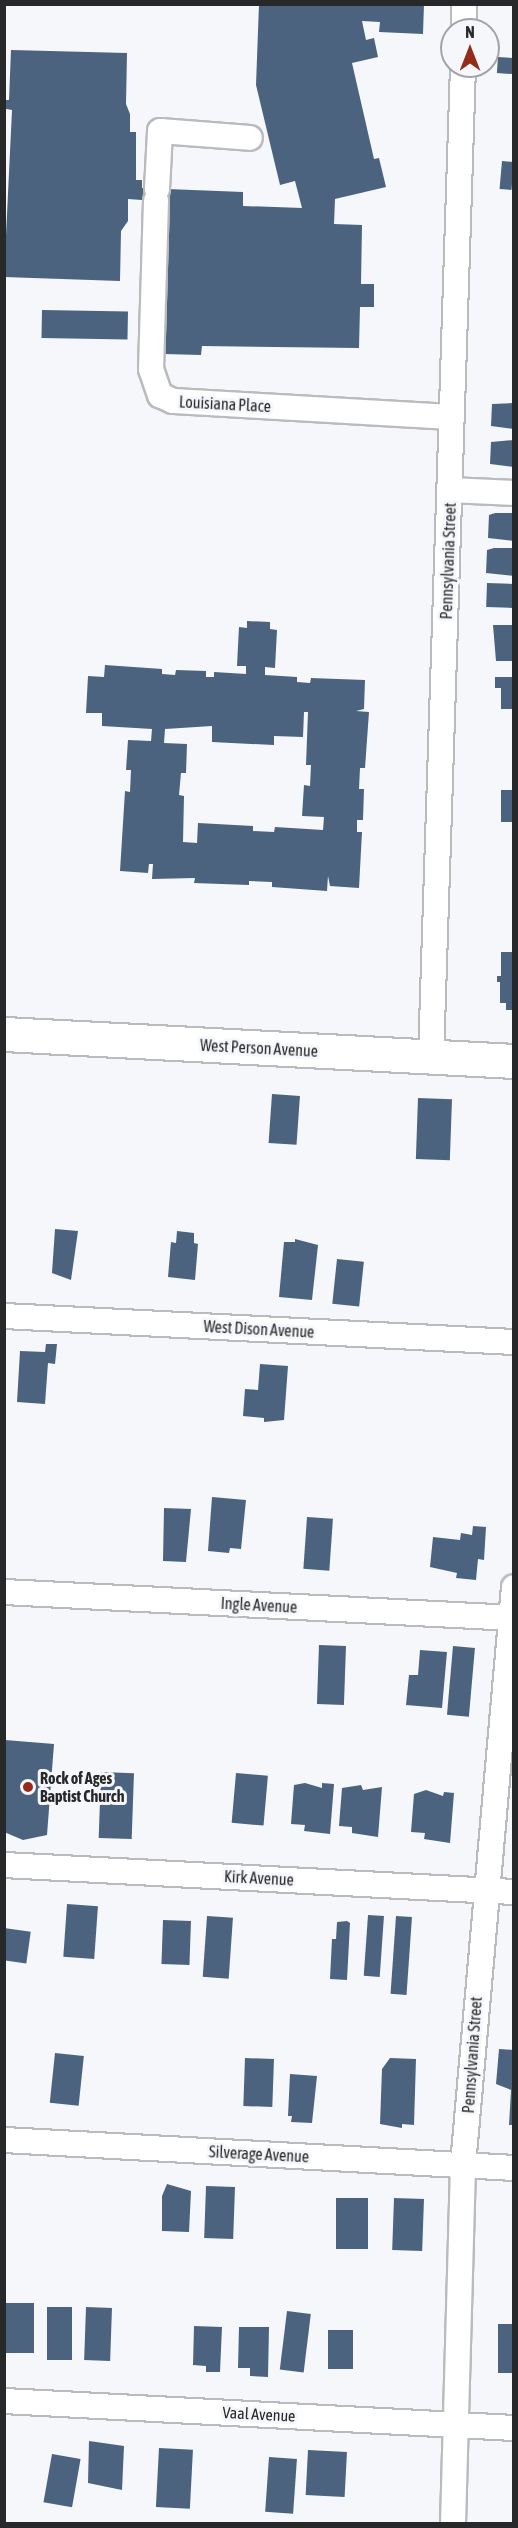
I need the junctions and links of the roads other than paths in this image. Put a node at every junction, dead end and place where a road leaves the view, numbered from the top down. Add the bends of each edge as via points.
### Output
1 (463, 78) edge
2 (250, 138) dead end
3 (452, 417) junction
4 (450, 490) junction
5 (513, 493) edge
6 (4, 1034) edge
7 (431, 1057) junction
8 (513, 1061) edge
9 (4, 1316) edge
10 (513, 1342) edge
11 (513, 1587) edge
12 (4, 1592) edge
13 (512, 1618) edge
14 (4, 1865) edge
15 (485, 1890) junction
16 (513, 1892) edge
17 (4, 2140) edge
18 (463, 2165) junction
19 (513, 2168) edge
20 (4, 2401) edge
21 (455, 2425) junction
22 (513, 2428) edge
23 (453, 2523) edge

1 - 3 street, Pennsylvania Street
2 - 3 street, Louisiana Place via 160,131 151,369 160,395 173,401
3 - 4 street, Pennsylvania Street
4 - 5 street
4 - 7 street, Pennsylvania Street
6 - 7 street, West Person Avenue
7 - 8 street, West Person Avenue
9 - 10 street, West Dison Avenue
11 - 13 street, Pennsylvania Street
12 - 13 street, Ingle Avenue
13 - 15 street, Pennsylvania Street
14 - 15 street, Kirk Avenue
15 - 16 street, Kirk Avenue
15 - 18 street, Pennsylvania Street
17 - 18 street, Silverage Avenue
18 - 19 street, Silverage Avenue
18 - 21 street, Pennsylvania Street
20 - 21 street, Vaal Avenue
21 - 22 street, Vaal Avenue
21 - 23 street, Pennsylvania Street

